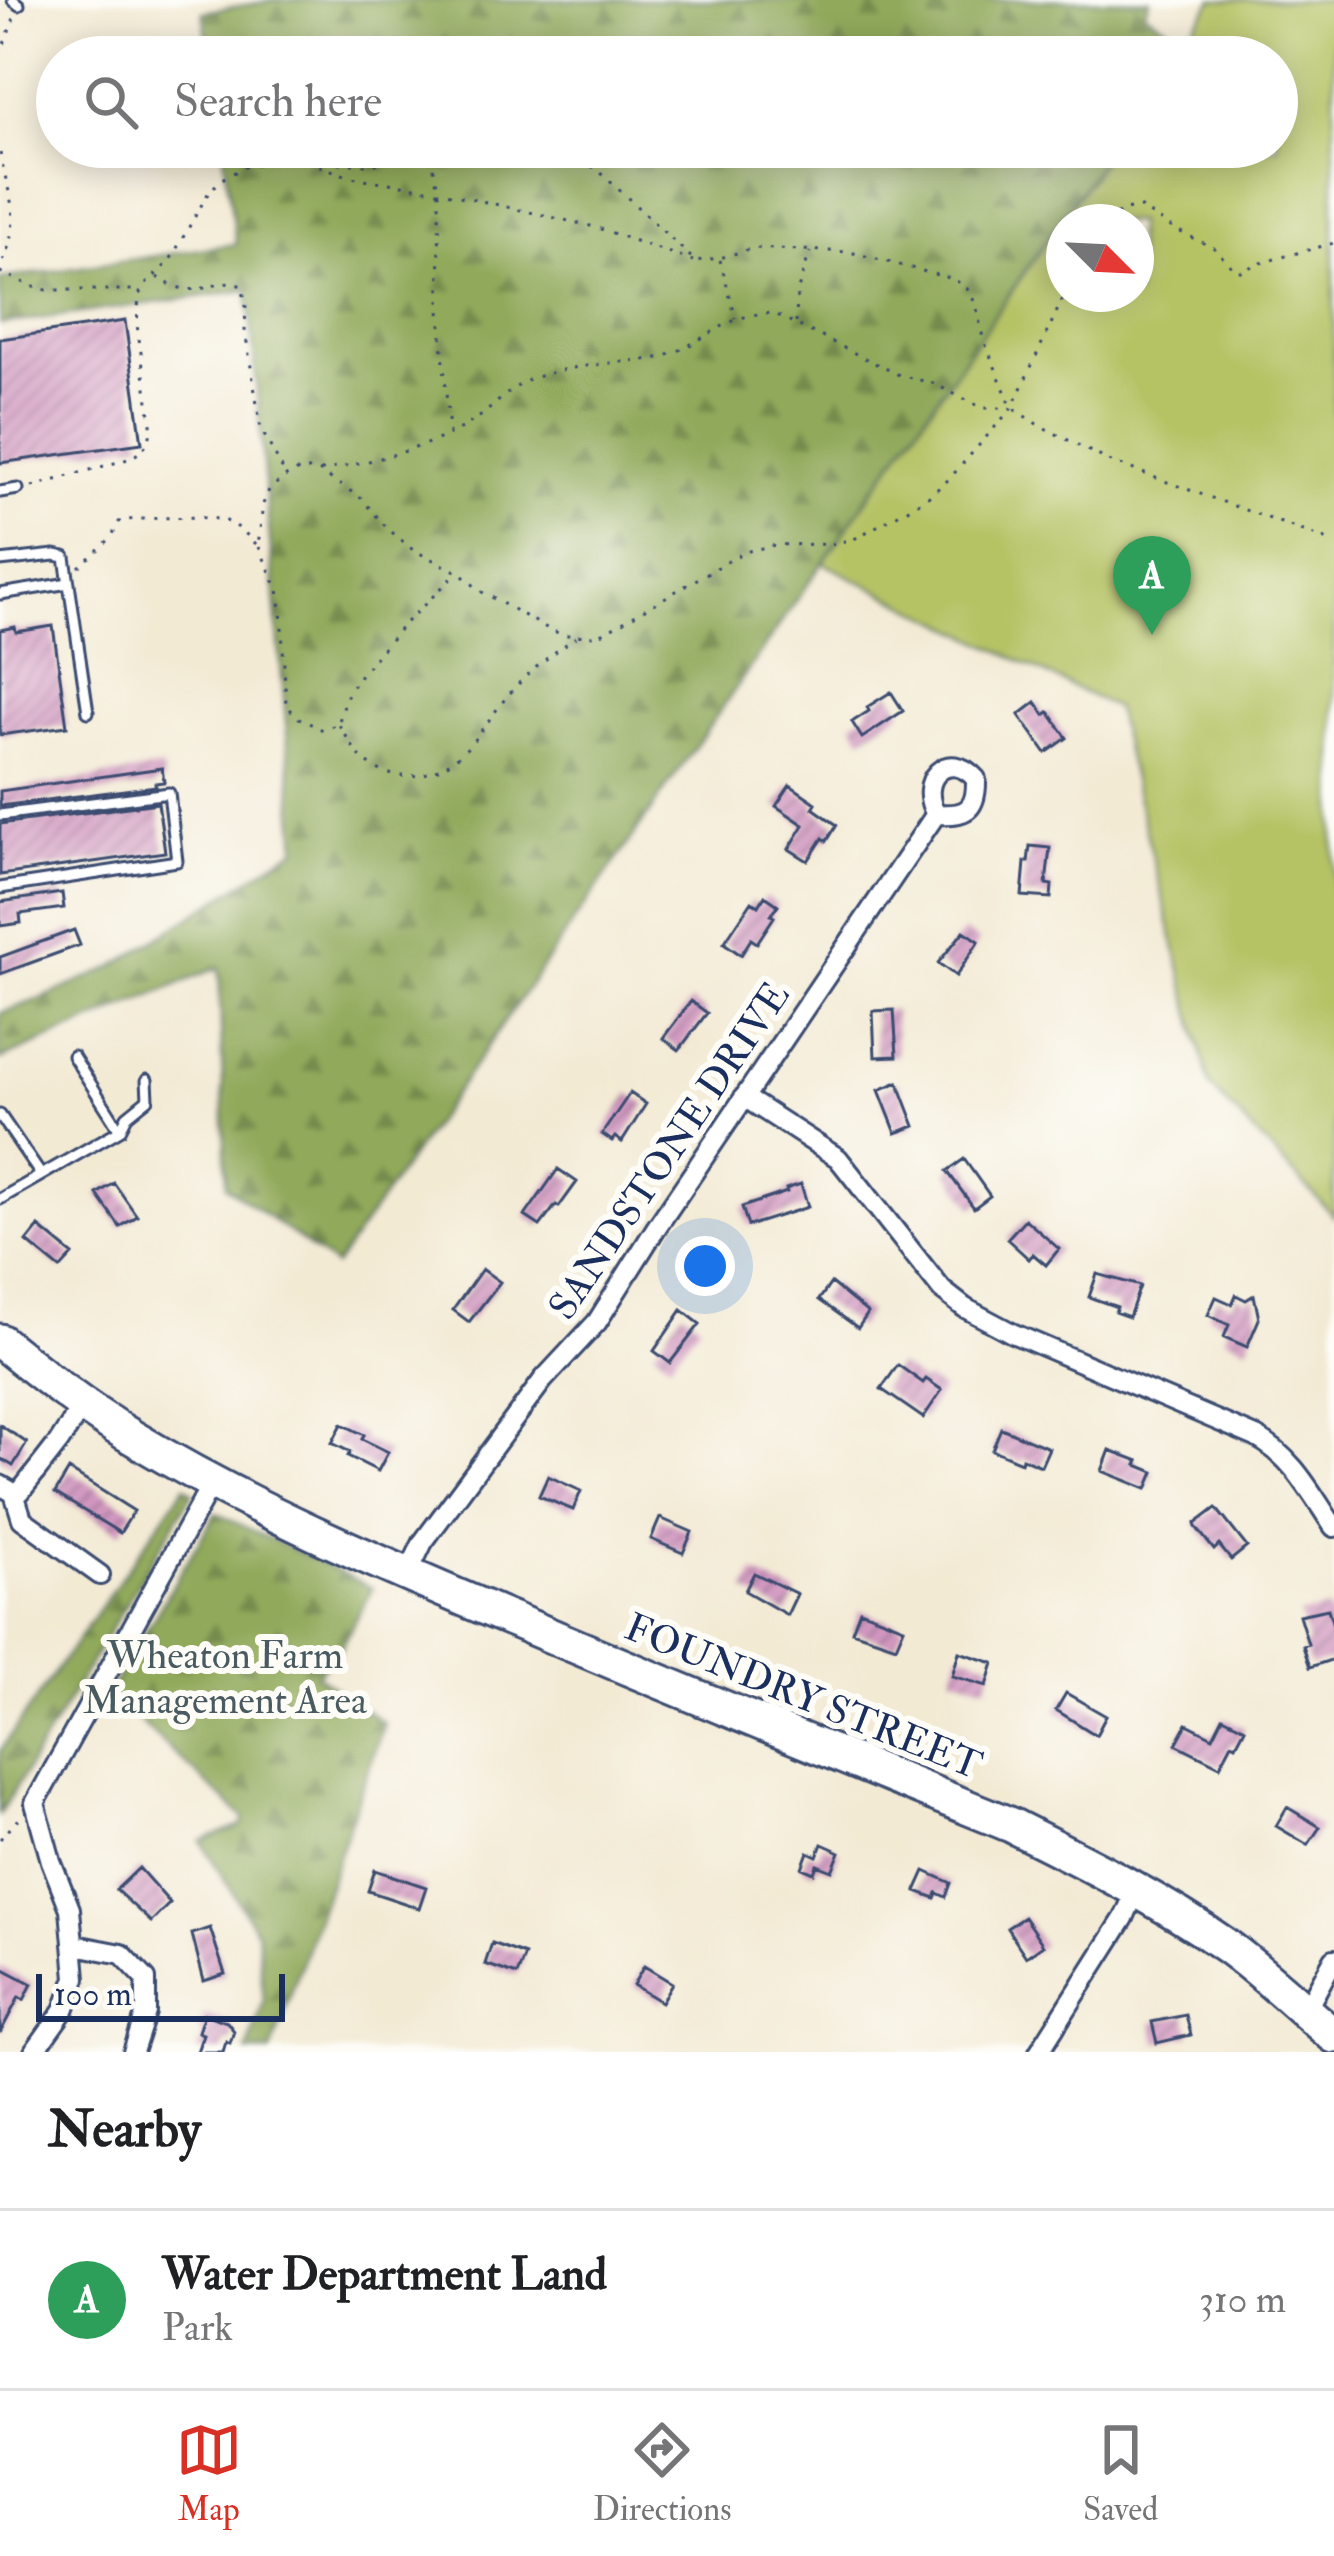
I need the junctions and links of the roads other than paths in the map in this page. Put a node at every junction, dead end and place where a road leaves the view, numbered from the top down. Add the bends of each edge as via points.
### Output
1 (18, 489) road end
2 (0, 492) edge
3 (0, 561) edge
4 (70, 583) junction
5 (0, 594) edge
6 (88, 712) dead end
7 (935, 814) dead end
8 (0, 815) edge
9 (0, 888) edge
10 (74, 1056) dead end
11 (147, 1080) dead end
12 (744, 1097) junction
13 (0, 1115) edge
14 (119, 1130) junction
15 (41, 1175) junction
16 (0, 1198) edge
17 (0, 1341) edge
18 (83, 1405) junction
19 (212, 1483) junction
20 (7, 1489) edge
21 (1334, 1527) edge
22 (100, 1575) dead end
23 (407, 1575) junction
24 (1136, 1890) junction
25 (75, 1945) junction
26 (1334, 1959) edge
27 (1305, 2012) junction
28 (1334, 2036) edge
29 (34, 2052) edge
30 (133, 2052) edge
31 (1039, 2052) edge

1 - 2 lane
3 - 4 lane via 61,555
4 - 5 lane
4 - 6 lane
7 - 12 street, SANDSTONE DRIVE
8 - 9 lane via 169,793 177,861
10 - 14 lane
11 - 14 lane via 148,1099
12 - 21 street via 838,1158 965,1309 1277,1448
12 - 23 street, SANDSTONE DRIVE via 596,1322 543,1380
13 - 15 lane
14 - 15 lane
15 - 16 lane
17 - 18 highway, FOUNDRY STREET
18 - 19 highway, FOUNDRY STREET
18 - 20 street via 20,1492
19 - 23 highway, FOUNDRY STREET
19 - 25 street via 34,1803
20 - 22 street via 22,1520
23 - 24 highway, FOUNDRY STREET via 1011,1826
24 - 27 highway, FOUNDRY STREET via 1232,1951
24 - 31 street
25 - 29 street via 76,1978 64,2010
25 - 30 street via 122,1954 146,1979
26 - 27 street
27 - 28 highway, FOUNDRY STREET

